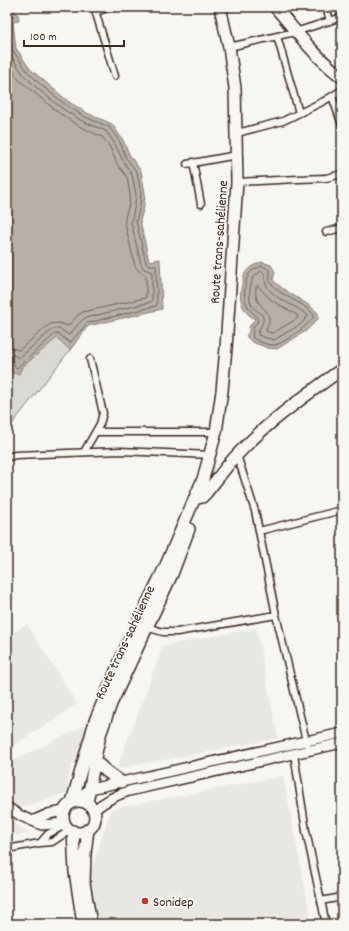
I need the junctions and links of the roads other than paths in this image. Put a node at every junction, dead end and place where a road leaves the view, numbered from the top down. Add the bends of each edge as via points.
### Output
1 (110, 7) edge
2 (220, 7) edge
3 (326, 7) edge
4 (278, 8) edge
5 (95, 9) edge
6 (342, 17) edge
7 (330, 21) junction
8 (295, 32) junction
9 (277, 36) junction
10 (229, 47) junction
11 (115, 76) dead end
12 (342, 77) edge
13 (342, 90) edge
14 (332, 96) junction
15 (299, 113) junction
16 (342, 125) edge
17 (237, 133) junction
18 (237, 155) junction
19 (342, 174) edge
20 (237, 182) junction
21 (201, 204) dead end
22 (342, 228) edge
23 (326, 232) dead end
24 (90, 359) dead end
25 (342, 369) edge
26 (96, 432) junction
27 (216, 432) junction
28 (84, 452) junction
29 (210, 455) junction
30 (237, 455) junction
31 (7, 457) edge
32 (198, 498) junction
33 (342, 510) edge
34 (259, 531) junction
35 (276, 615) junction
36 (142, 625) junction
37 (342, 733) edge
38 (306, 741) junction
39 (342, 743) edge
40 (308, 750) junction
41 (294, 754) junction
42 (94, 760) junction
43 (121, 782) junction
44 (90, 789) junction
45 (72, 802) junction
46 (7, 807) edge
47 (90, 807) junction
48 (64, 811) junction
49 (32, 821) junction
50 (68, 827) junction
51 (88, 829) junction
52 (7, 849) edge
53 (342, 897) edge
54 (321, 901) junction
55 (83, 924) edge
56 (91, 924) edge
57 (326, 924) edge

1 - 5 street
2 - 10 highway, Route trans-sahélienne
3 - 7 street
4 - 8 highway
5 - 11 street
6 - 7 street
7 - 8 street
8 - 9 street
8 - 12 highway
9 - 10 street
9 - 15 street
10 - 17 highway, Route trans-sahélienne via 235,88
13 - 14 street
14 - 15 street
14 - 16 street
15 - 17 street via 283,121
17 - 18 highway, Route trans-sahélienne
18 - 20 highway, Route trans-sahélienne
18 - 21 street via 190,163
19 - 20 street via 326,178
20 - 27 highway, Route trans-sahélienne via 225,355
22 - 23 street
24 - 26 street via 103,413
25 - 30 highway, Route trans-sahélienne via 287,410
26 - 27 street
26 - 28 street
27 - 29 highway, Route trans-sahélienne
28 - 29 street via 145,451
28 - 31 street
29 - 32 highway, Route trans-sahélienne
30 - 32 highway, Route trans-sahélienne
30 - 34 street
32 - 36 highway, Route trans-sahélienne via 166,565
33 - 34 street
34 - 35 street
35 - 36 street via 177,632 163,632
35 - 38 street
36 - 42 highway, Route trans-sahélienne via 111,704
36 - 45 highway, Route trans-sahélienne via 127,646 95,721
37 - 38 street
38 - 40 street
38 - 43 street
39 - 40 street
40 - 41 street
41 - 47 street via 117,794 103,803
41 - 54 street via 306,832
42 - 43 highway
42 - 44 highway, Route trans-sahélienne
43 - 44 street
44 - 45 street
44 - 47 highway, Route trans-sahélienne
45 - 47 highway via 79,801
45 - 48 highway, Route trans-sahélienne
46 - 49 street
47 - 51 highway, Route trans-sahélienne via 94,821
48 - 49 street
48 - 50 highway
49 - 50 street via 42,825
50 - 51 highway via 81,832
50 - 52 street via 48,834 40,843
50 - 55 highway
51 - 56 highway, Route trans-sahélienne via 84,883
53 - 54 street
54 - 57 street

